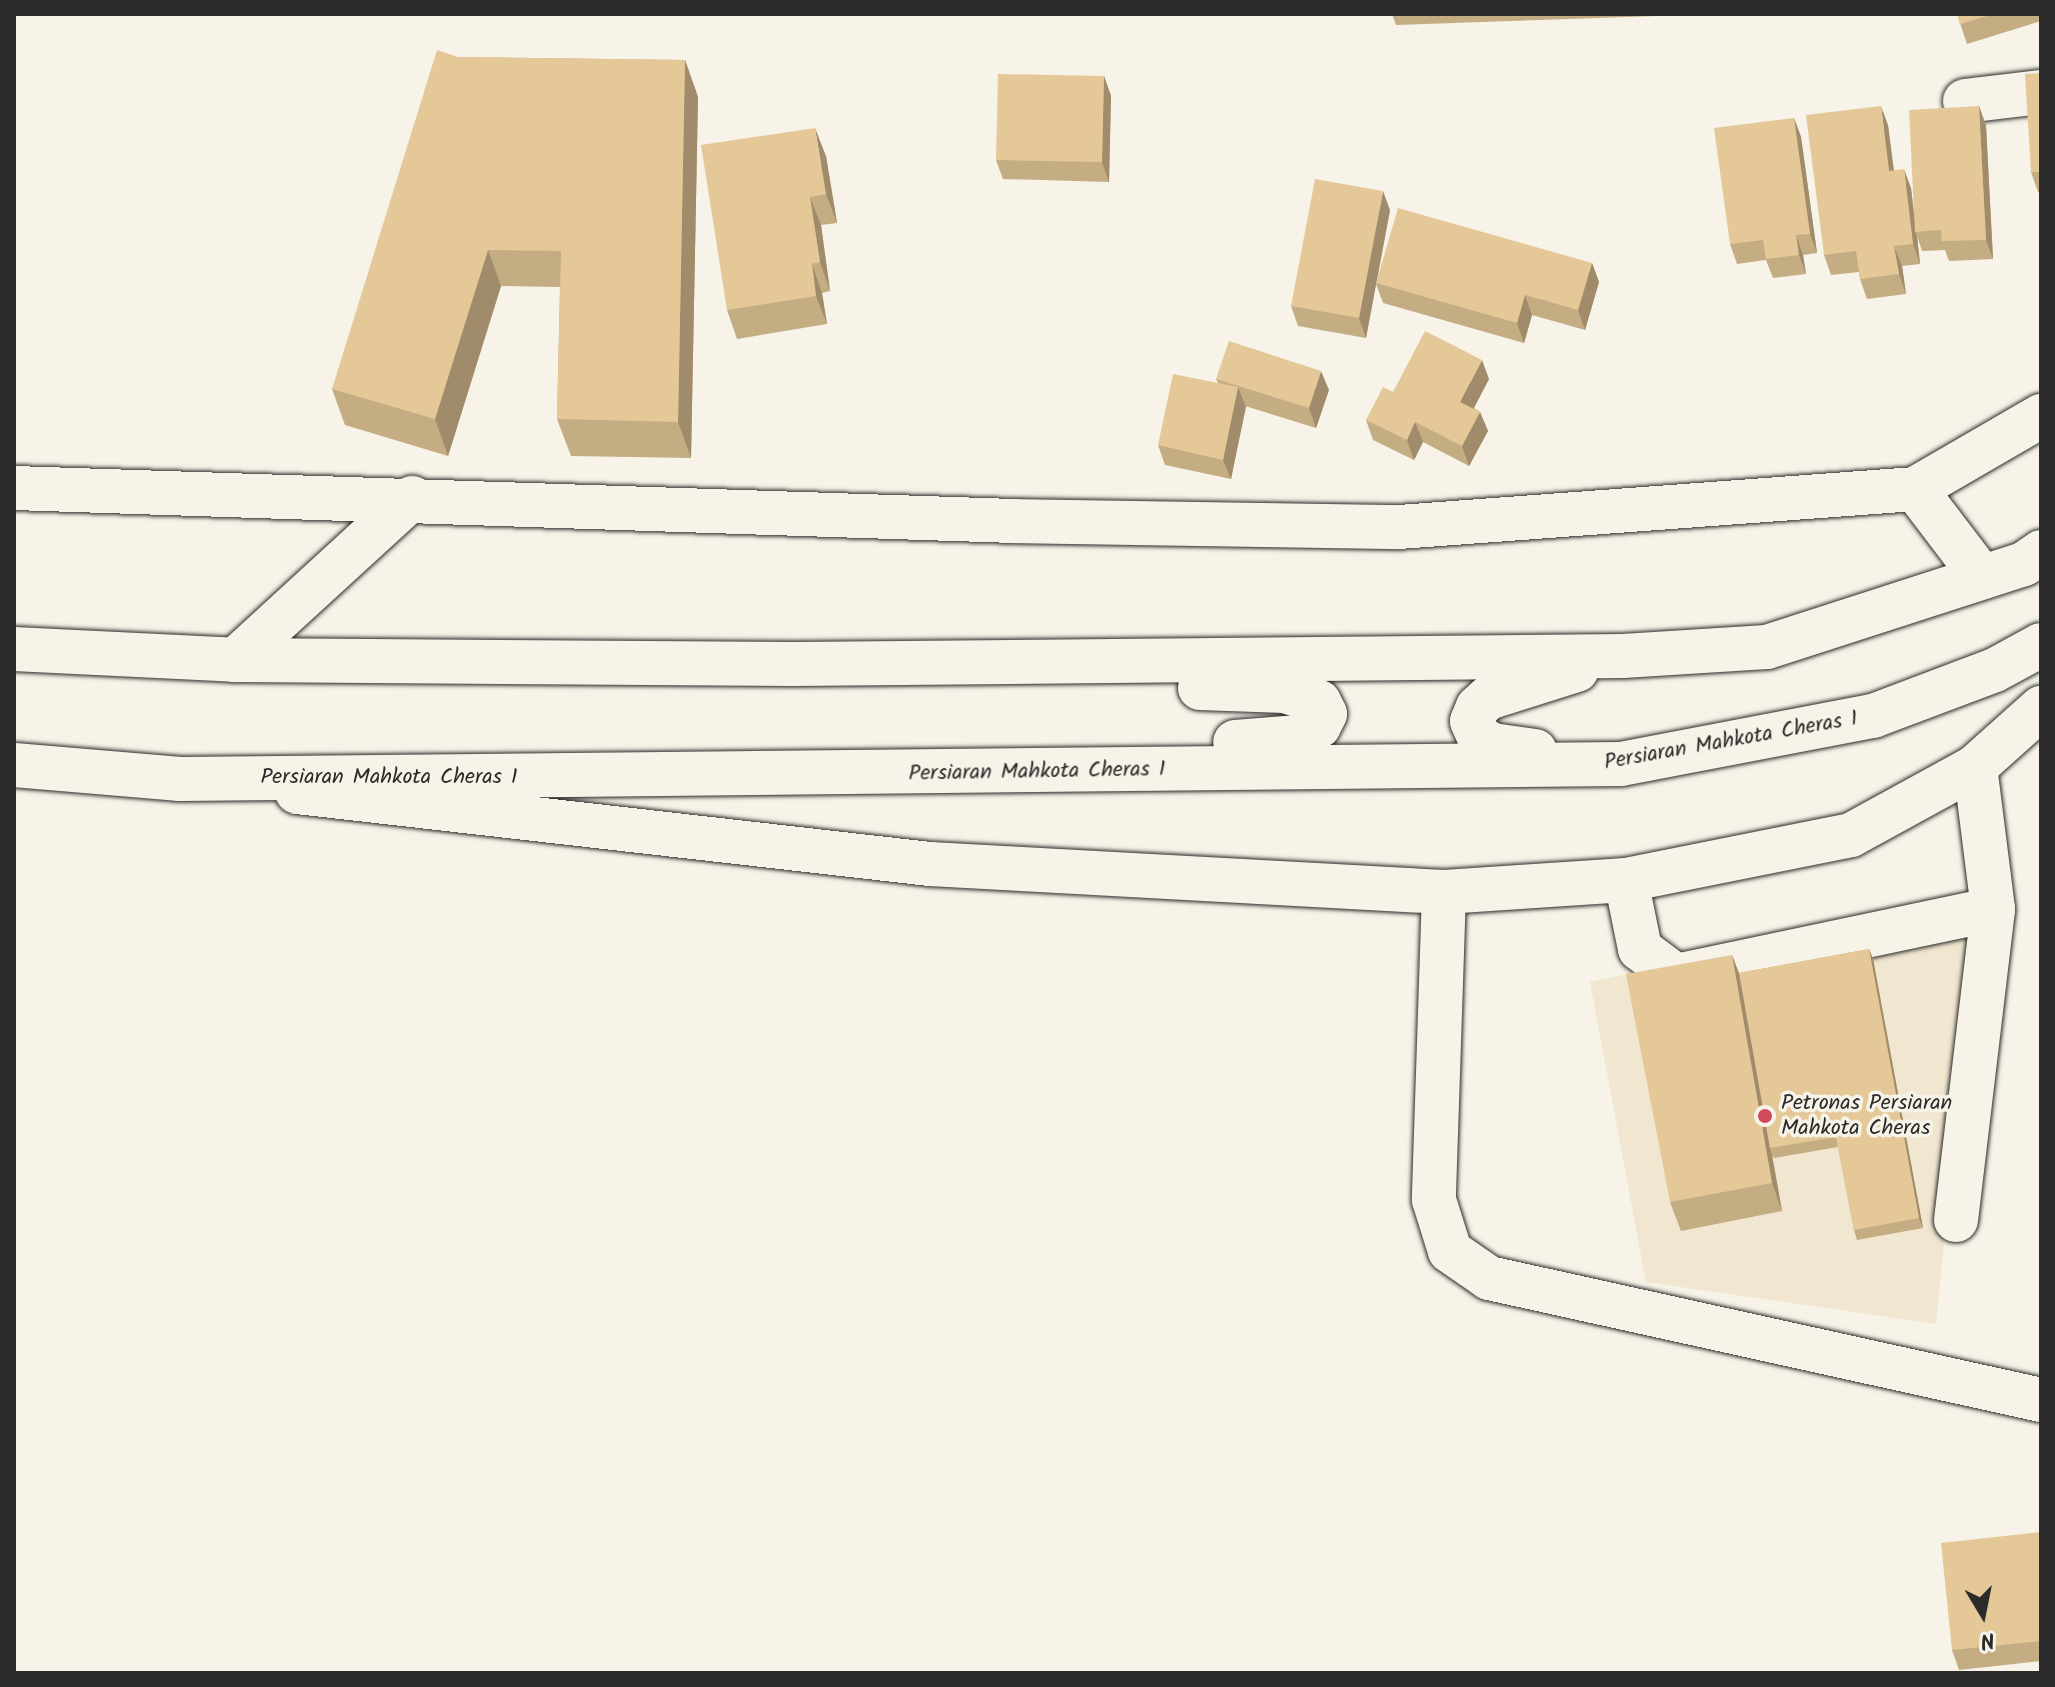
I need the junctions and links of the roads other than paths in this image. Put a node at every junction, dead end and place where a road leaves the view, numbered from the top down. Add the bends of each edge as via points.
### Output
1 (2041, 92) edge
2 (1965, 101) dead end
3 (2041, 416) edge
4 (14, 488) edge
5 (1915, 489) junction
6 (412, 498) junction
7 (2041, 552) edge
8 (1982, 577) junction
9 (2041, 645) edge
10 (14, 649) edge
11 (1623, 656) junction
12 (235, 660) junction
13 (794, 664) junction
14 (2041, 708) edge
15 (1621, 764) junction
16 (14, 765) edge
17 (1975, 767) junction
18 (824, 775) junction
19 (180, 779) junction
20 (1626, 880) junction
21 (1444, 892) junction
22 (1993, 909) junction
23 (1956, 1220) dead end
24 (2041, 1400) edge

1 - 2 main road
3 - 5 main road
4 - 6 main road
5 - 6 main road via 1399,527 1013,521
5 - 8 main road
6 - 12 main road
7 - 8 main road
8 - 11 main road via 1767,647
9 - 15 main road, Persiaran Mahkota Cheras 1 via 1995,670 1873,716
10 - 12 main road
11 - 13 main road
11 - 15 main road via 1488,698 1472,721 1479,737 1492,745
12 - 13 main road
13 - 18 main road via 999,681 1285,691 1319,702 1325,714 1319,726 1299,737
14 - 17 main road
15 - 18 main road, Persiaran Mahkota Cheras 1
16 - 19 main road, Persiaran Mahkota Cheras 1
17 - 20 main road via 1851,835
17 - 22 main road
18 - 19 main road, Persiaran Mahkota Cheras 1
19 - 21 main road via 930,864
20 - 21 main road
20 - 22 main road via 1640,949 1676,976
21 - 24 main road via 1434,1200 1450,1251 1489,1278
22 - 23 main road

